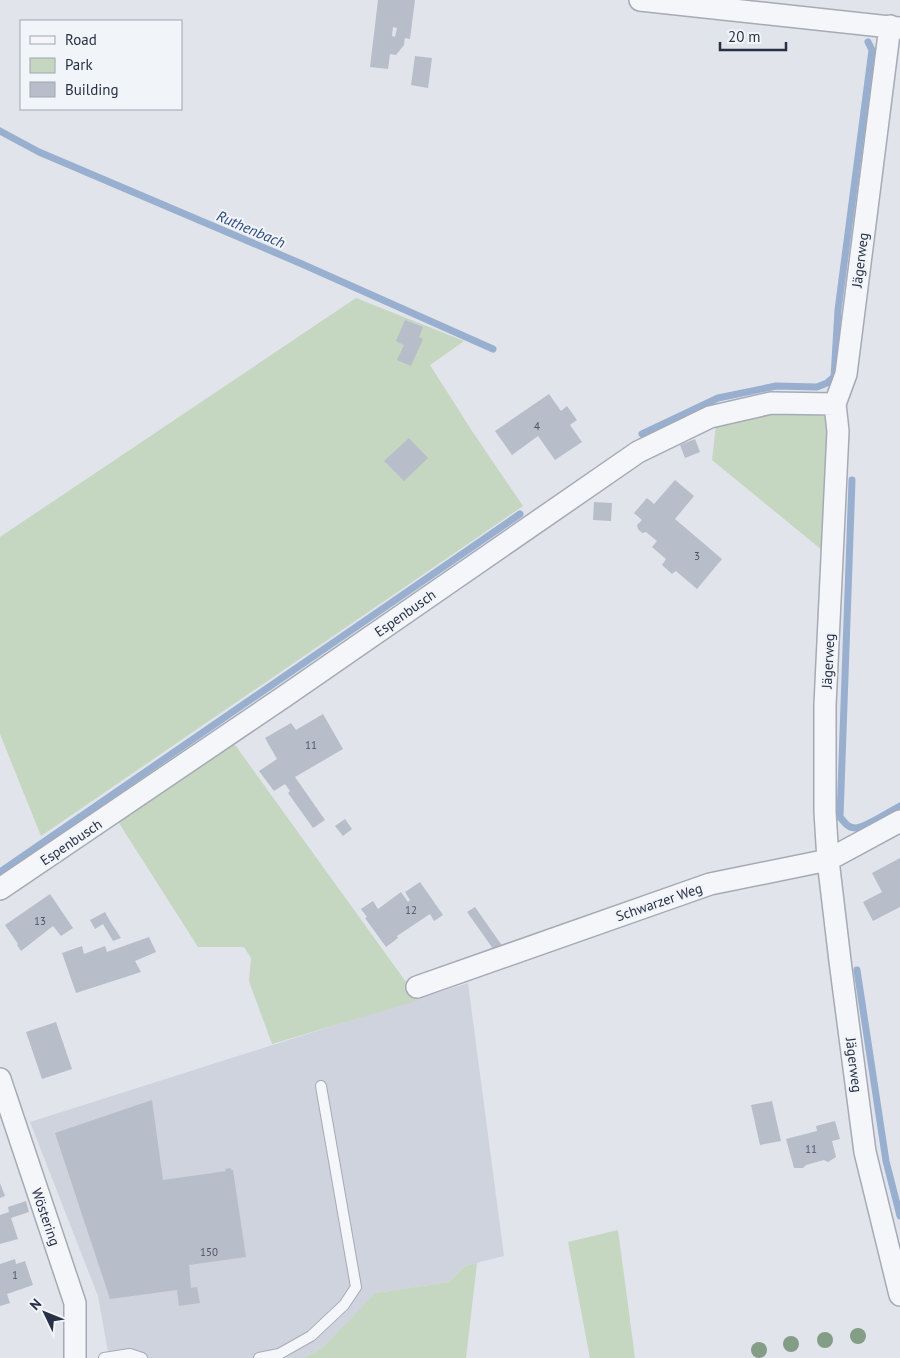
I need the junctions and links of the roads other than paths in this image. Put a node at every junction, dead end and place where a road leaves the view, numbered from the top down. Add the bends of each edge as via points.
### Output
1 (640, 0) edge
2 (895, 27) edge
3 (835, 404) junction
4 (900, 821) edge
5 (828, 860) junction
6 (0, 890) edge
7 (417, 987) dead end
8 (0, 1079) edge
9 (321, 1086) dead end
10 (900, 1295) edge
11 (75, 1358) edge
12 (104, 1358) edge
13 (142, 1358) edge
14 (259, 1358) edge

1 - 2 street
2 - 3 street, Jägerweg via 846,374
3 - 5 street, Jägerweg via 838,431 825,705
3 - 6 street, Espenbusch via 771,403 710,417 638,452
4 - 5 street, Schwarzer Weg
5 - 7 street, Schwarzer Weg via 710,884
5 - 10 street, Jägerweg via 865,1152
8 - 11 street, Wöstering via 76,1303
9 - 14 lane via 356,1286 344,1305 311,1336 279,1354
12 - 13 lane via 130,1354

